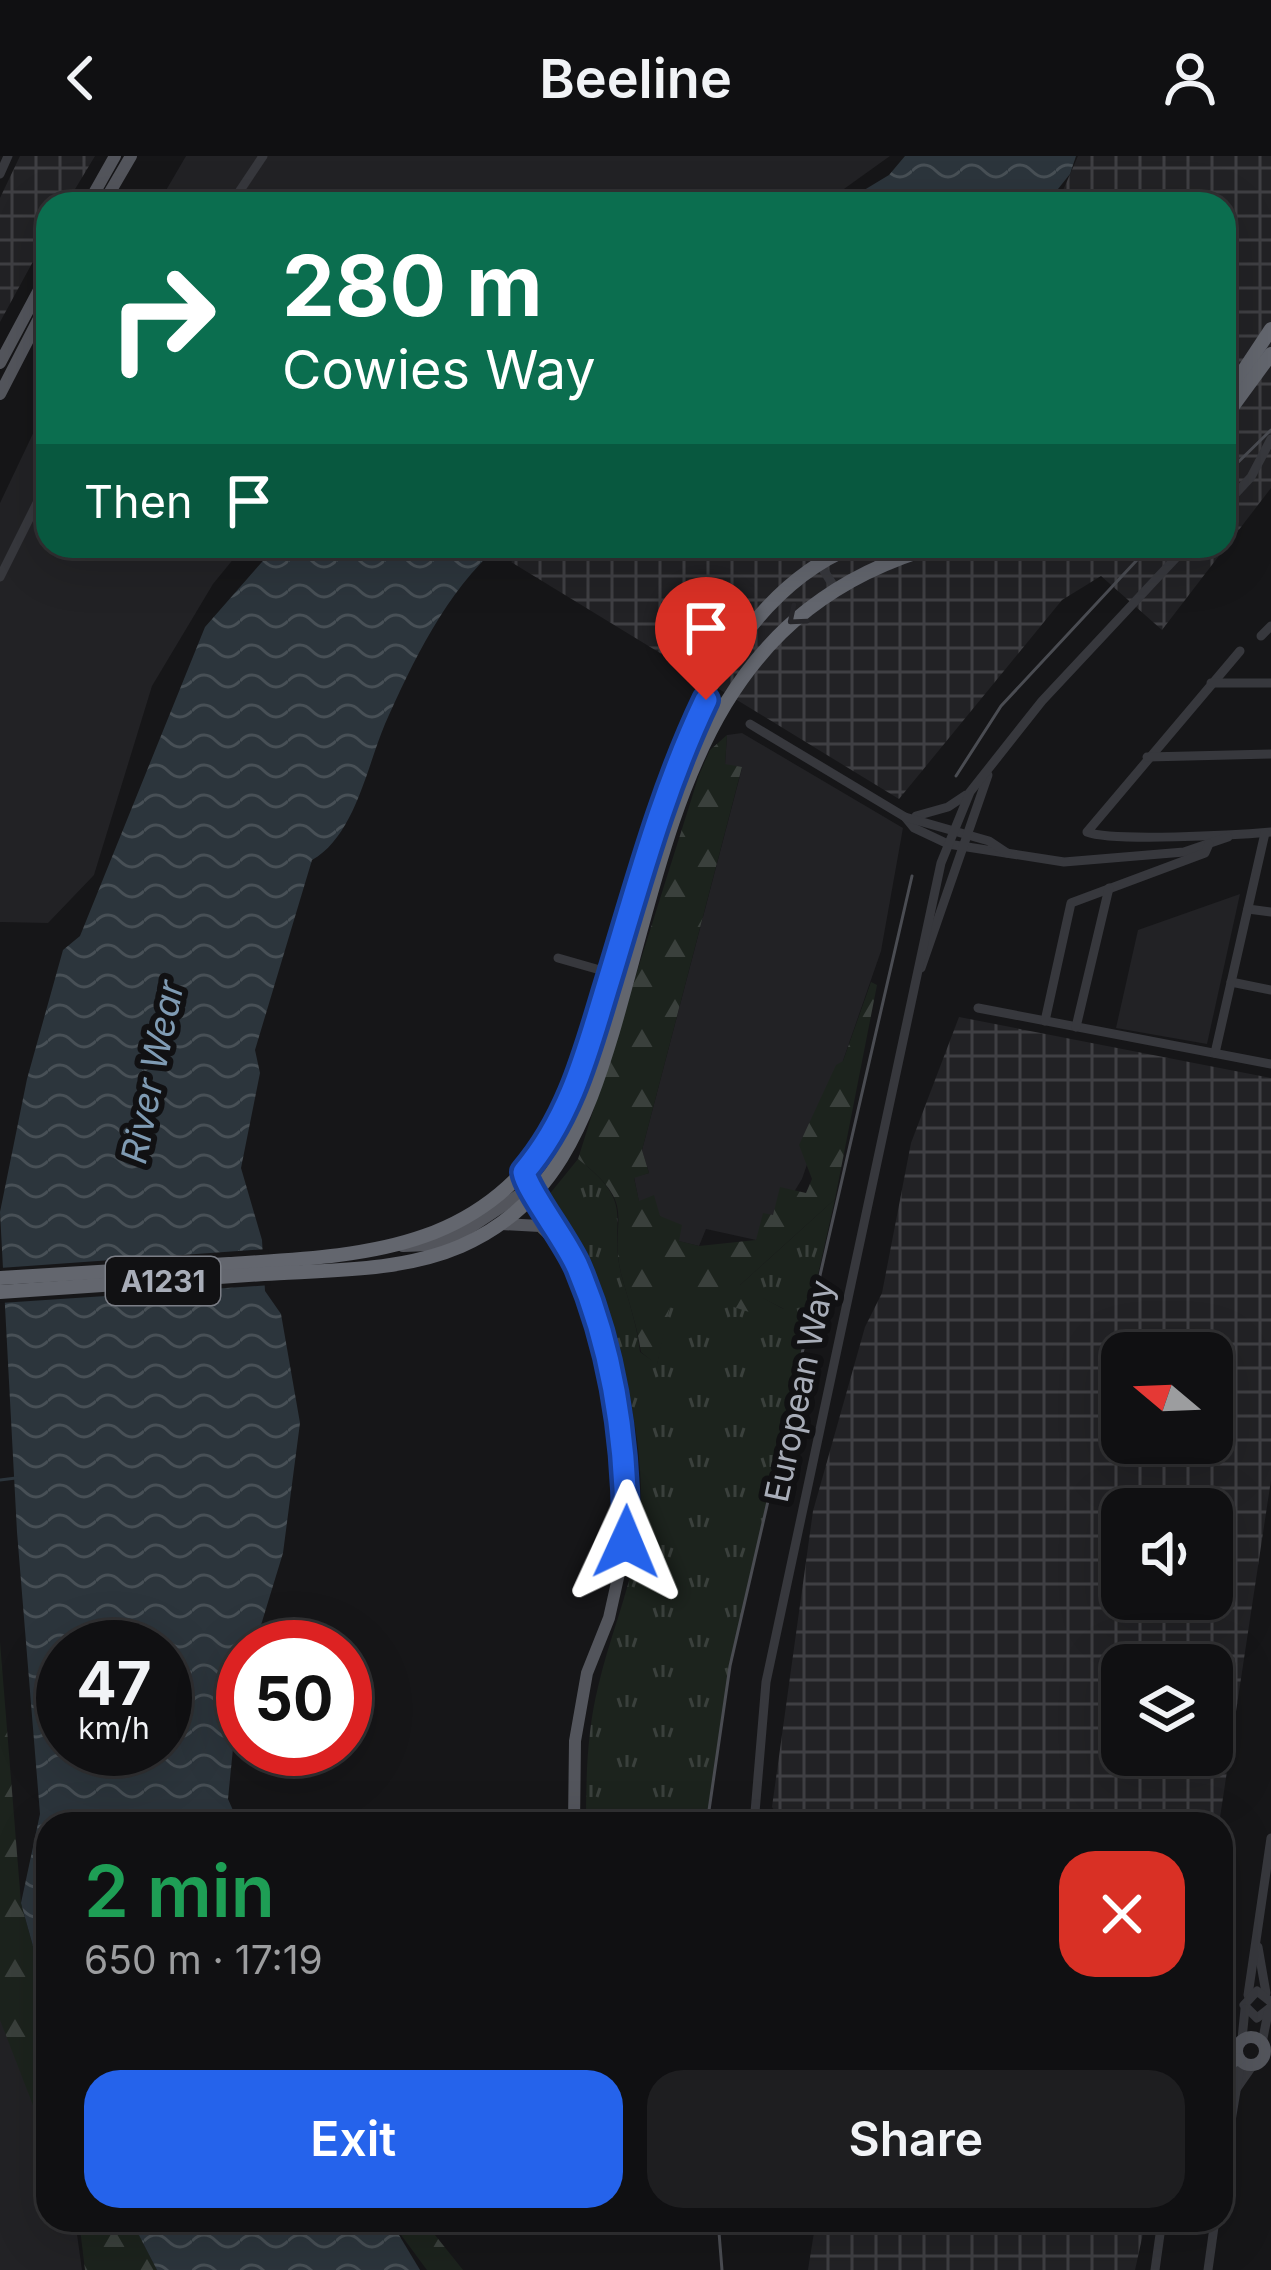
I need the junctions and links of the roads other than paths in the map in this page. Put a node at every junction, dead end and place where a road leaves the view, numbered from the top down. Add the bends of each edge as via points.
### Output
1 (8, 156) edge
2 (115, 156) edge
3 (130, 156) edge
4 (262, 156) edge
5 (0, 174) edge
6 (95, 192) edge
7 (110, 192) edge
8 (239, 192) edge
9 (36, 296) edge
10 (36, 324) edge
11 (1271, 329) edge
12 (1271, 354) edge
13 (0, 363) edge
14 (1236, 382) edge
15 (0, 394) edge
16 (1236, 402) edge
17 (1271, 440) edge
18 (1236, 492) edge
19 (36, 504) edge
20 (816, 558) edge
21 (827, 558) edge
22 (896, 558) edge
23 (1176, 558) edge
24 (818, 562) junction
25 (0, 577) edge
26 (835, 588) junction
27 (1271, 626) edge
28 (1261, 636) dead end
29 (1240, 651) dead end
30 (1211, 683) junction
31 (1271, 683) edge
32 (750, 724) dead end
33 (1271, 754) edge
34 (1148, 757) junction
35 (988, 775) junction
36 (970, 792) junction
37 (911, 816) junction
38 (953, 829) junction
39 (1268, 832) edge
40 (966, 833) junction
41 (1228, 837) junction
42 (933, 838) junction
43 (948, 844) junction
44 (1209, 844) junction
45 (961, 848) junction
46 (1007, 853) junction
47 (941, 862) junction
48 (1109, 888) junction
49 (1248, 909) junction
50 (1271, 912) edge
51 (558, 958) dead end
52 (919, 972) junction
53 (611, 974) junction
54 (628, 979) junction
55 (1231, 982) junction
56 (1271, 990) edge
57 (978, 1008) dead end
58 (1045, 1021) junction
59 (1076, 1027) junction
60 (1215, 1053) junction
61 (1271, 1064) edge
62 (524, 1172) junction
63 (536, 1194) junction
64 (498, 1225) junction
65 (401, 1246) junction
66 (325, 1264) junction
67 (582, 1277) junction
68 (0, 1278) edge
69 (0, 1292) edge
70 (574, 1812) edge
71 (755, 1812) edge
72 (1271, 1838) edge
73 (1258, 1923) junction
74 (1248, 1995) junction
75 (1269, 2004) edge
76 (1245, 2009) junction
77 (1265, 2046) edge
78 (1249, 2057) edge
79 (1233, 2099) edge
80 (1160, 2232) edge
81 (1214, 2232) edge
82 (1154, 2270) edge
83 (1208, 2270) edge

1 - 5 street
2 - 6 main road
3 - 7 main road
4 - 8 street
9 - 13 main road
10 - 15 main road
11 - 14 highway
12 - 16 highway
17 - 18 street
19 - 25 street
20 - 24 street
21 - 24 highway, A1231
22 - 26 highway, A1231
23 - 35 street via 1042,701
24 - 26 street
24 - 53 highway, A1231 via 761,612 706,700 658,818
26 -> 54 highway, A1231 via 770,640 737,681 689,772
27 - 28 street
29 - 30 street
30 - 31 street
30 - 34 street
32 - 37 street
33 - 34 street
34 - 41 street via 1088,825 1091,835
35 - 36 street
35 - 40 street, European Way
36 - 37 street
36 - 38 street, European Way
37 - 38 street
37 - 42 street
38 - 40 street
38 - 43 street, European Way
39 - 41 street
39 - 49 street
40 - 45 street, European Way
40 - 46 street
41 - 44 street
42 - 43 street
42 - 47 street
43 - 45 street
43 - 47 street, European Way
44 - 46 street via 1064,862
44 - 48 street via 1185,864
45 - 46 street
45 - 52 street, European Way
47 - 52 street, European Way
48 - 58 street via 1071,903
48 - 59 street
49 - 50 street
49 - 55 street
51 - 53 street
52 - 71 street, European Way via 770,1662
53 - 54 street
53 - 62 highway, A1231 via 563,1117
54 - 63 highway, A1231 via 582,1126
55 - 56 street
55 - 60 street
57 - 58 street
58 - 59 street
59 - 60 street
60 - 61 street
62 - 63 main road
62 - 65 highway, A1231 via 455,1225
63 - 64 highway, A1231
63 - 65 main road via 522,1192 448,1239
63 - 67 main road
64 - 66 highway, A1231 via 435,1255
64 - 67 main road via 549,1230
65 - 66 highway, A1231
66 - 68 highway, A1231
66 - 69 highway, A1231
67 - 70 main road via 627,1468 626,1542 587,1673
72 - 73 street
73 - 74 street
73 - 75 street
74 - 75 street
74 - 76 street
75 - 76 street via 1254,2018
75 - 77 street
76 - 78 street
77 - 78 main road
77 - 78 main road
78 - 79 street
80 - 82 street
81 - 83 street

